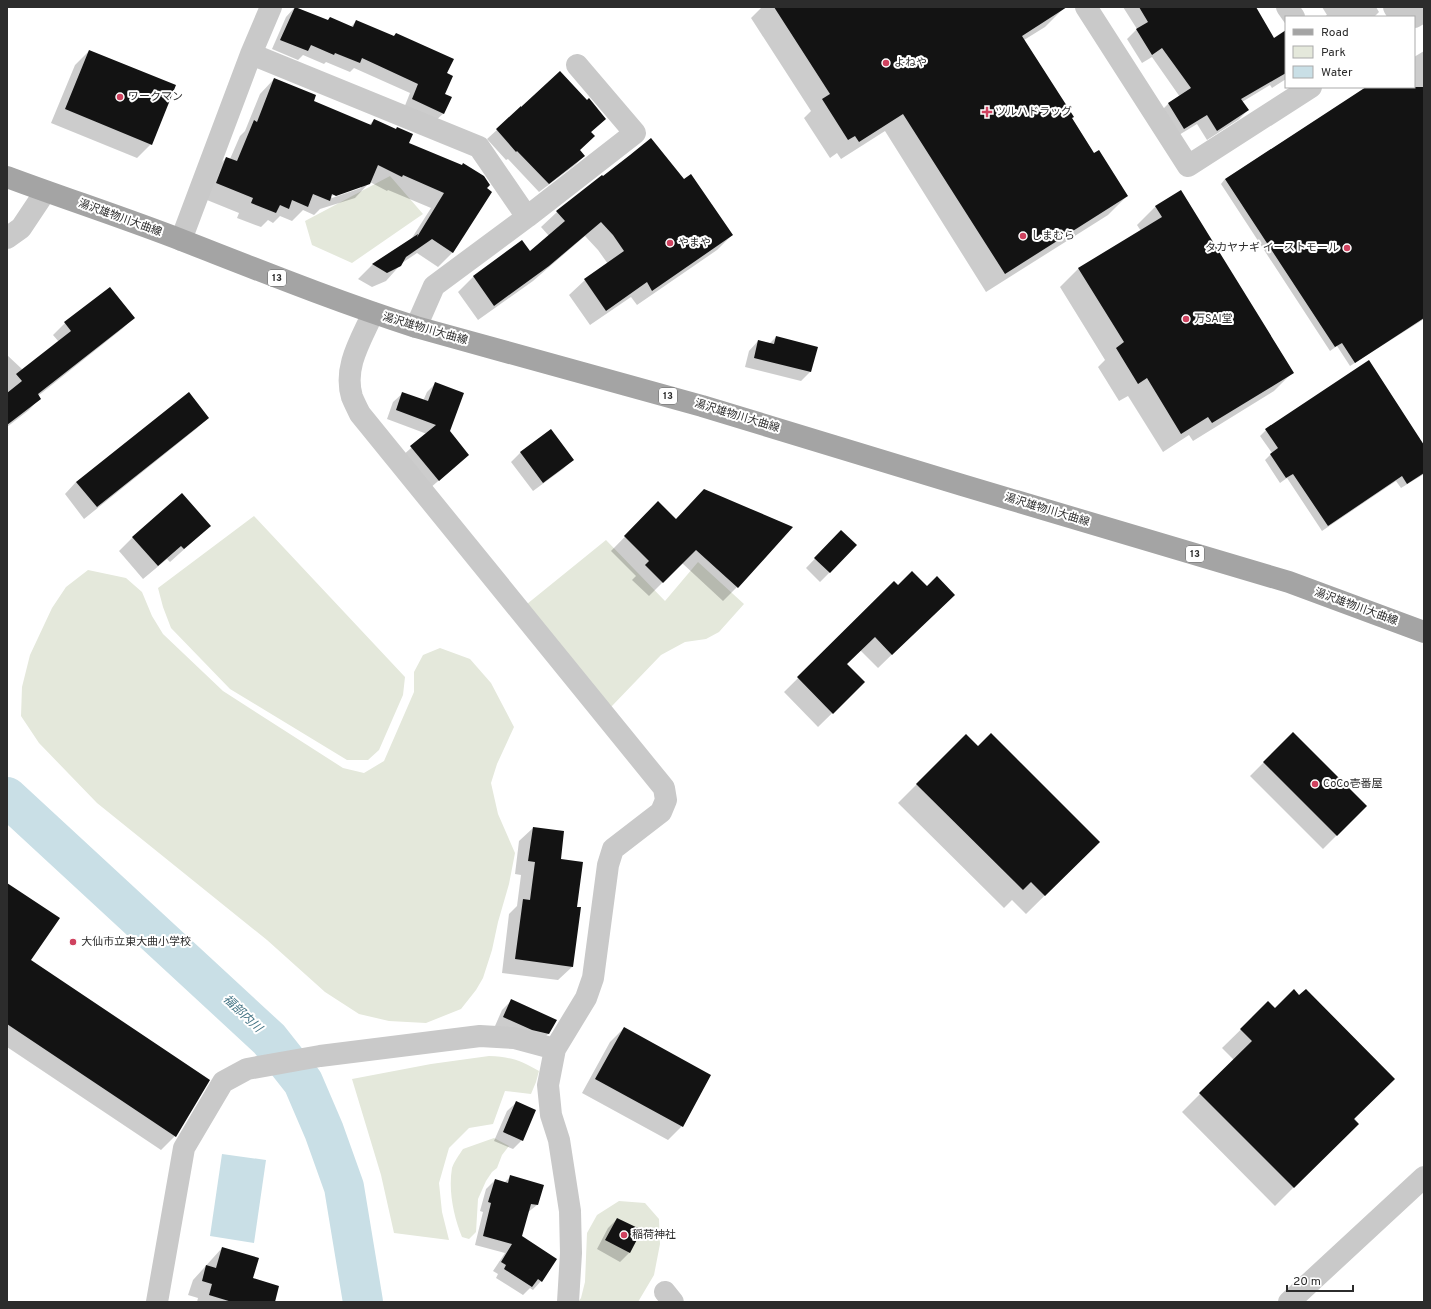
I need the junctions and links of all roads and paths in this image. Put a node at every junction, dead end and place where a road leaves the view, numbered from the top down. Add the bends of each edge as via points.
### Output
1 (271, 7) edge
2 (1086, 7) edge
3 (1287, 7) edge
4 (1394, 7) edge
5 (1424, 11) edge
6 (1293, 16) edge
7 (1399, 16) edge
8 (1415, 16) edge
9 (251, 54) junction
10 (577, 65) dead end
11 (1309, 88) edge
12 (7, 177) edge
13 (45, 192) junction
14 (527, 217) junction
15 (7, 238) edge
16 (182, 240) junction
17 (373, 313) junction
18 (416, 327) junction
19 (1424, 632) edge
20 (556, 1049) junction
21 (1424, 1177) edge
22 (157, 1302) edge
23 (568, 1302) edge
24 (1288, 1302) edge

1 - 9 street
2 - 11 street via 1188,166
3 - 6 street
4 - 7 street
5 - 8 street
9 - 14 street via 479,147
9 - 16 street
10 - 14 street via 635,133
12 - 13 main road, 湯沢雄物川大曲線 / 13
13 - 15 street via 21,228
13 - 16 main road, 湯沢雄物川大曲線 / 13
14 - 18 street via 434,286
16 - 17 main road, 湯沢雄物川大曲線 / 13
17 - 18 main road, 湯沢雄物川大曲線 / 13
17 - 20 street via 351,363 349,383 352,398 360,414 664,788 666,800 661,812 613,850 608,865 592,978 586,998
18 - 19 main road, 湯沢雄物川大曲線 / 13 via 702,406 1282,580
20 - 22 street via 514,1038 480,1036 320,1056 247,1069 223,1082 184,1148
20 - 23 street via 548,1085 551,1115 558,1140 570,1211
21 - 24 street

